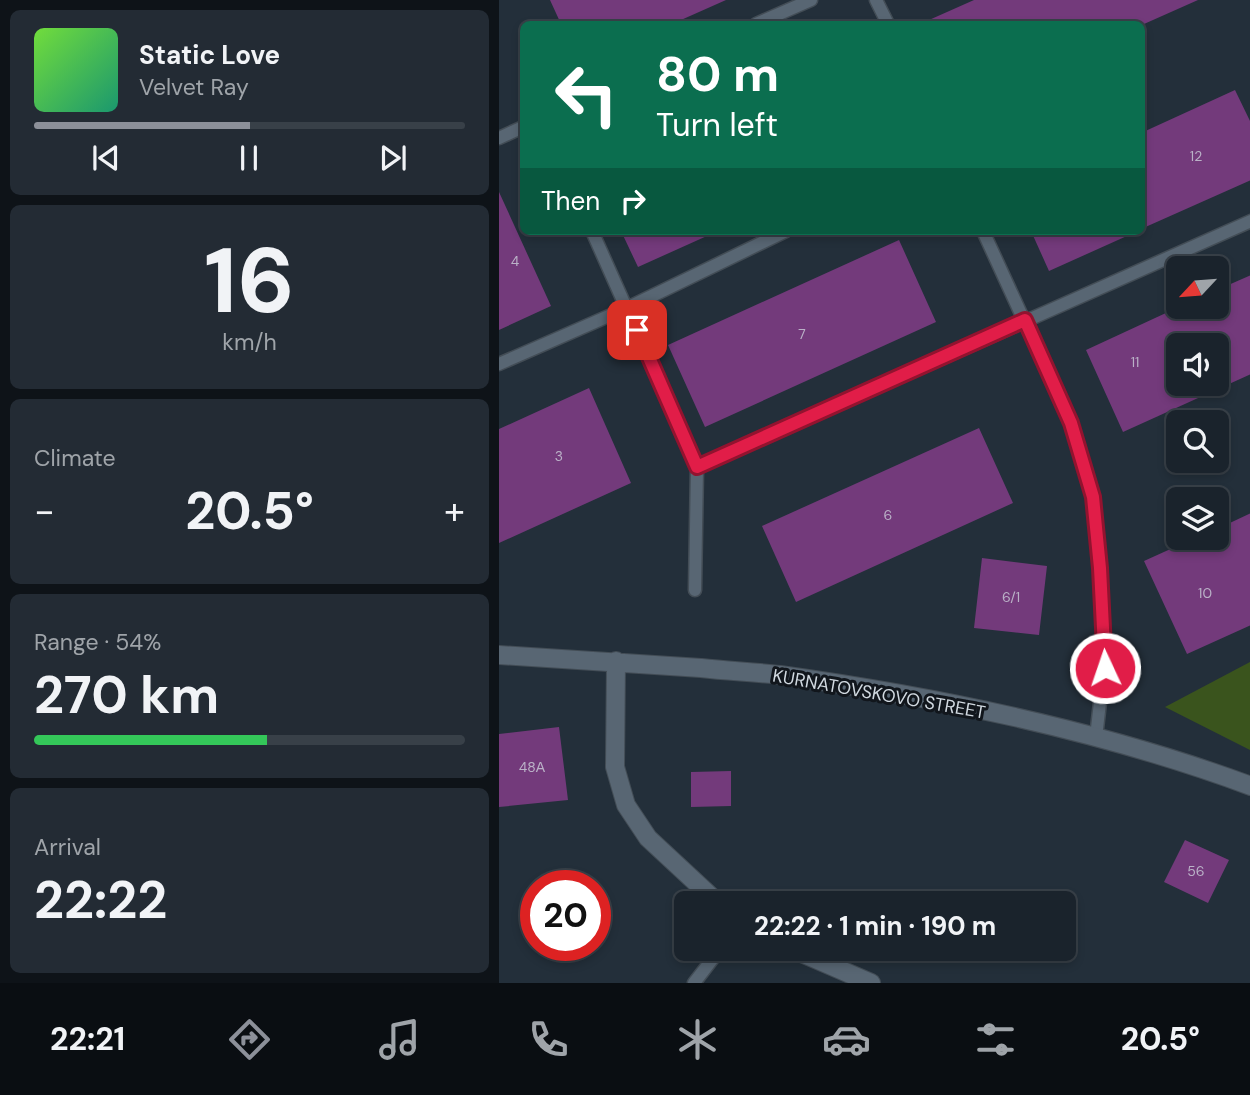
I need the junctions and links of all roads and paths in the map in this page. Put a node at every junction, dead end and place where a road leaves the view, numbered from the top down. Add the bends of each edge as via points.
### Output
1 (811, 0) edge
2 (876, 0) edge
3 (763, 21) edge
4 (886, 21) edge
5 (520, 128) edge
6 (499, 138) edge
7 (1250, 221) edge
8 (594, 235) edge
9 (778, 235) edge
10 (985, 235) edge
11 (627, 308) junction
12 (1025, 320) junction
13 (499, 364) edge
14 (697, 467) junction
15 (695, 590) dead end
16 (499, 655) edge
17 (616, 661) junction
18 (1096, 737) junction
19 (1250, 786) edge
20 (705, 891) edge
21 (711, 961) edge
22 (820, 961) edge
23 (693, 983) edge
24 (871, 983) edge

1 - 3 lane
2 - 4 lane
5 - 6 lane
7 - 12 lane
8 - 11 lane
9 - 11 lane
10 - 12 lane
11 - 13 lane
11 - 14 lane
12 - 14 lane
12 - 18 lane via 1071,423 1093,497 1105,668
14 - 15 lane
16 - 17 street, KURNATOVSKOVO STREET
17 - 18 street, KURNATOVSKOVO STREET via 778,675 943,703
17 - 20 street via 615,767 626,805 648,838
18 - 19 street, KURNATOVSKOVO STREET
21 - 23 lane
22 - 24 street

